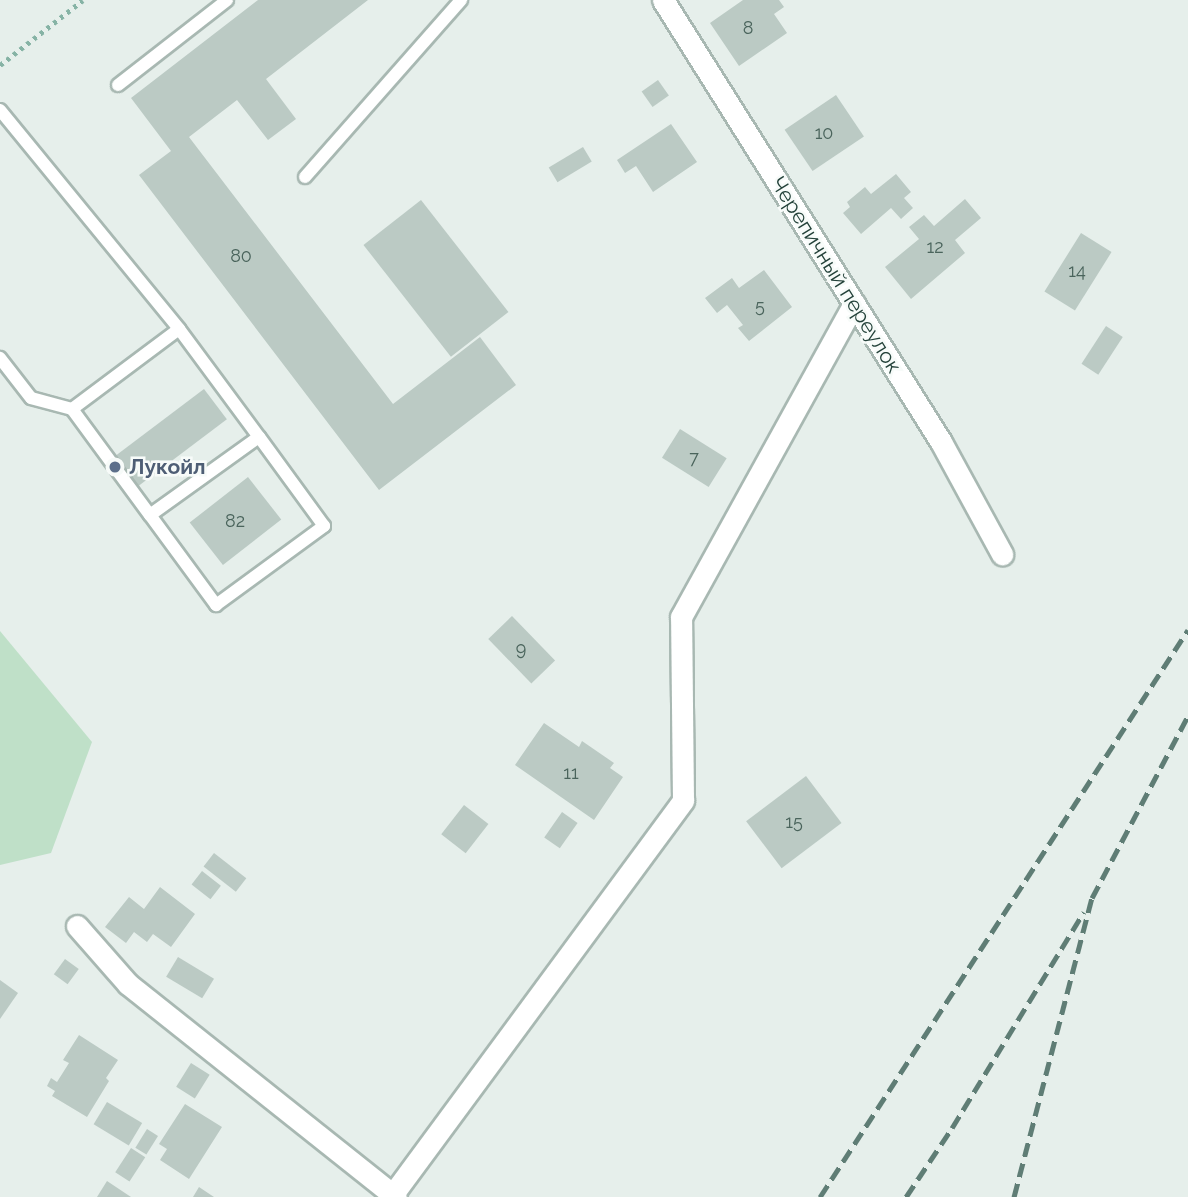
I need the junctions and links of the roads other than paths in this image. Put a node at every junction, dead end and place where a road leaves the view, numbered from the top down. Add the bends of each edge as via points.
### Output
1 (227, 0) edge
2 (461, 0) edge
3 (663, 0) edge
4 (118, 85) dead end
5 (0, 110) edge
6 (305, 177) dead end
7 (854, 304) junction
8 (179, 329) junction
9 (0, 358) edge
10 (72, 409) junction
11 (259, 437) junction
12 (150, 515) junction
13 (1002, 554) dead end
14 (77, 926) dead end
15 (395, 1195) edge

1 - 4 lane
2 - 6 lane
3 - 7 street, Черепичный переулок
5 - 8 lane
7 - 13 street, Черепичный переулок via 941,442
7 - 15 street via 681,617 683,800
8 - 10 lane
8 - 11 lane
9 - 10 lane via 31,398
10 - 12 lane
11 - 12 lane
11 - 12 lane via 324,526 216,605
14 - 15 street via 128,984

